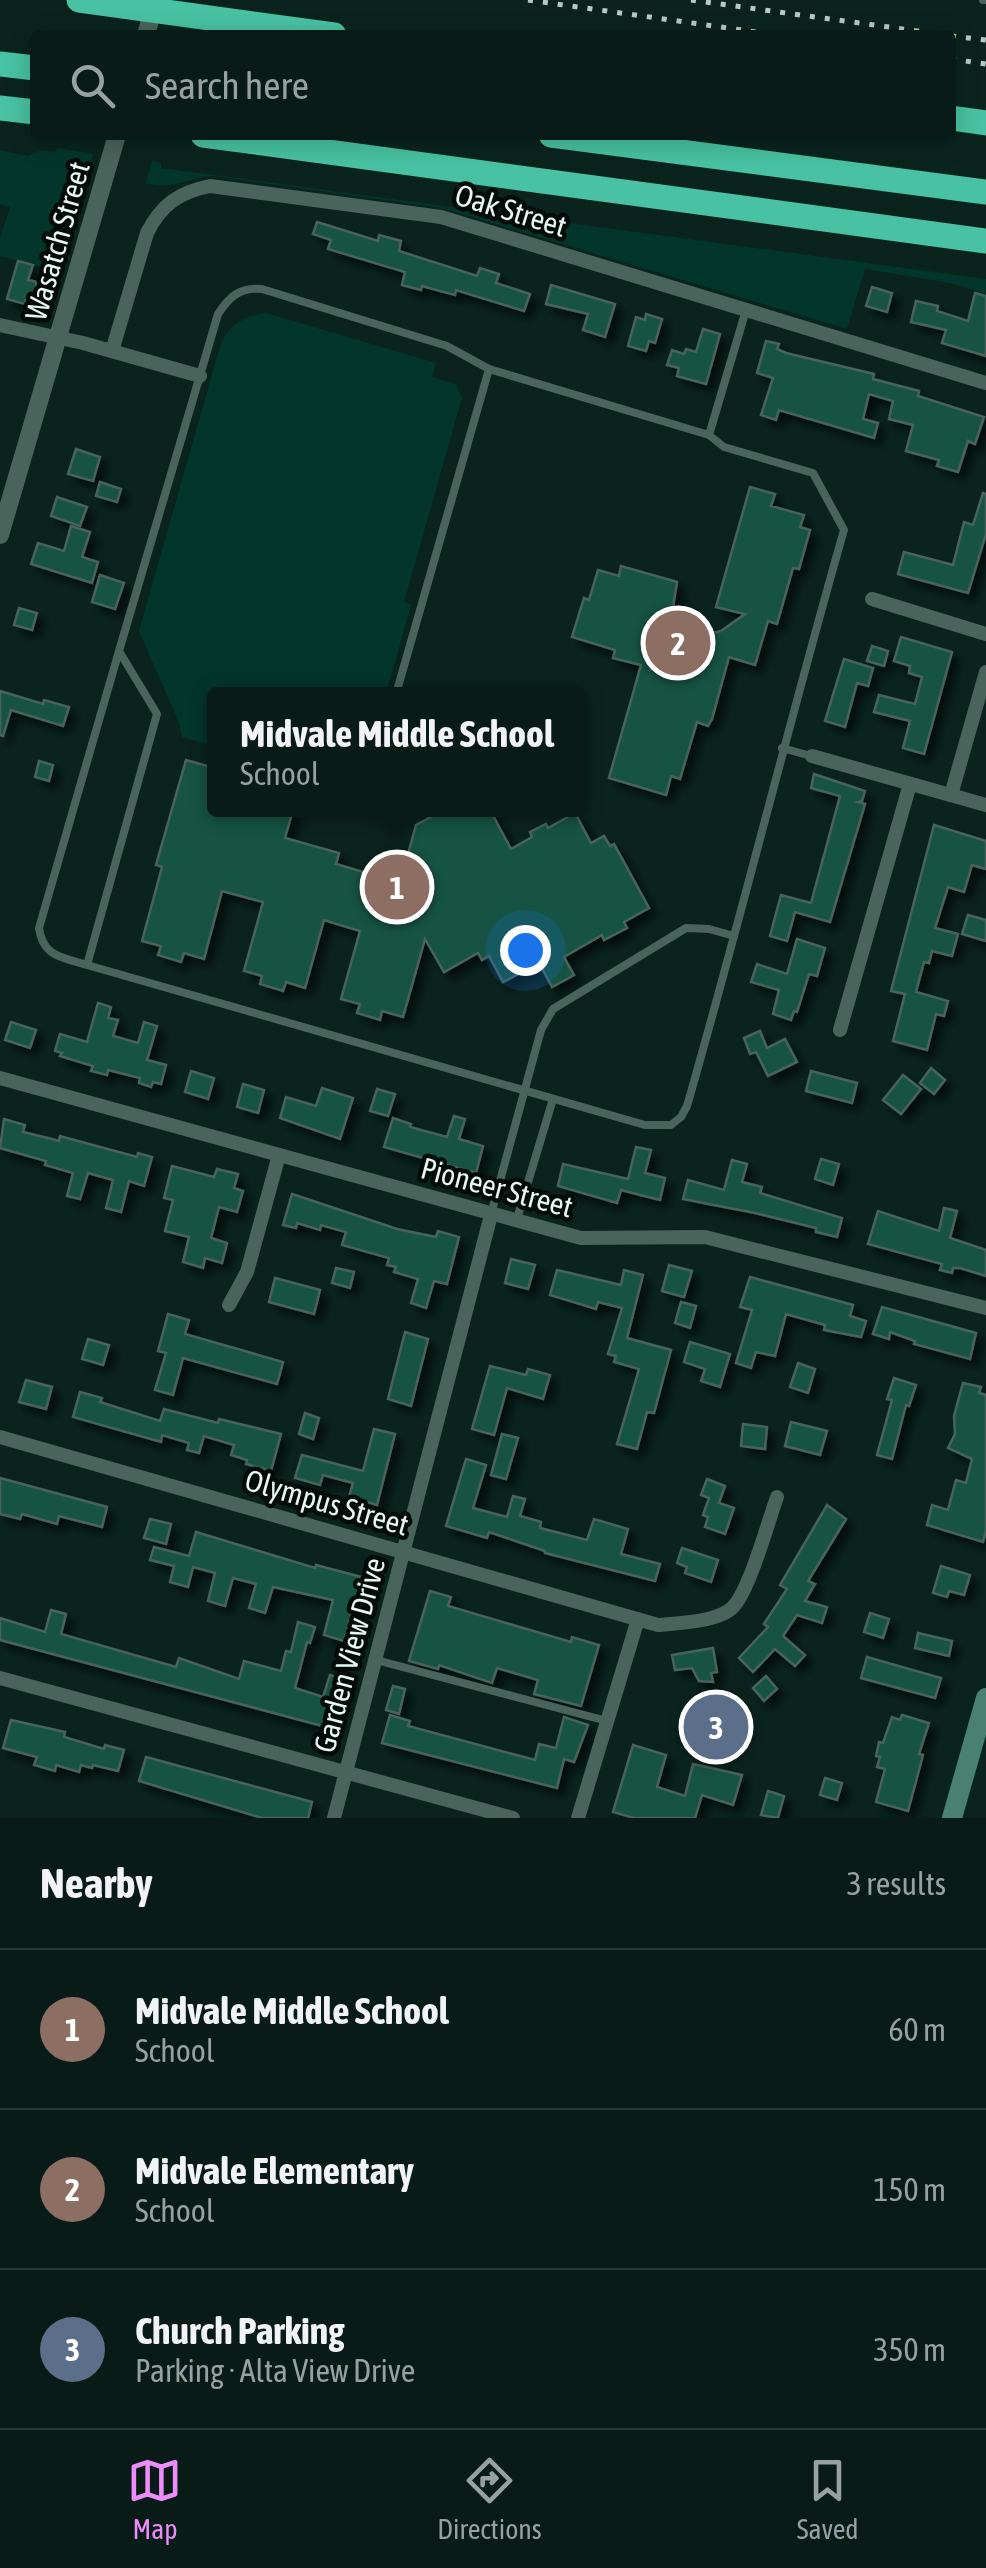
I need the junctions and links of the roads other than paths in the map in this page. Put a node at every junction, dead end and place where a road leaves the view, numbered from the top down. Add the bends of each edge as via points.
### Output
1 (156, 0) edge
2 (85, 1) edge
3 (147, 30) edge
4 (297, 30) edge
5 (0, 64) edge
6 (30, 67) edge
7 (0, 108) edge
8 (30, 111) edge
9 (956, 119) edge
10 (986, 123) edge
11 (116, 140) edge
12 (239, 140) edge
13 (588, 140) edge
14 (986, 192) edge
15 (986, 242) edge
16 (746, 310) junction
17 (0, 324) edge
18 (58, 338) junction
19 (112, 351) junction
20 (489, 370) junction
21 (200, 376) junction
22 (986, 382) edge
23 (710, 435) junction
24 (0, 536) edge
25 (872, 598) dead end
26 (986, 634) edge
27 (119, 650) junction
28 (986, 672) edge
29 (398, 687) edge
30 (782, 748) junction
31 (812, 756) joint
32 (910, 784) junction
33 (951, 795) junction
34 (986, 805) edge
35 (734, 936) junction
36 (87, 966) junction
37 (840, 1030) dead end
38 (0, 1078) edge
39 (525, 1091) junction
40 (553, 1099) junction
41 (279, 1155) junction
42 (490, 1215) junction
43 (516, 1222) junction
44 (229, 1305) dead end
45 (986, 1308) edge
46 (0, 1438) edge
47 (777, 1497) dead end
48 (404, 1552) junction
49 (638, 1619) junction
50 (376, 1660) junction
51 (0, 1678) edge
52 (986, 1698) edge
53 (608, 1721) junction
54 (347, 1773) junction
55 (334, 1818) edge
56 (513, 1818) edge
57 (578, 1818) edge
58 (952, 1818) edge

1 - 3 street
2 - 4 highway
5 - 6 highway
7 - 8 highway
9 - 10 highway
11 - 18 street, Wasatch Street
12 - 15 highway
13 - 14 highway
16 - 19 street, Oak Street via 441,217 210,186 189,190 155,217
16 - 22 street, Oak Street
16 - 23 lane
17 - 18 street
18 - 19 street
18 - 24 street, Wasatch Street
19 - 21 street
20 - 21 lane via 447,346 247,288 218,314
20 - 23 lane
20 - 29 lane
21 - 27 lane
23 - 30 lane via 724,447 812,473 844,530
25 - 26 street
27 - 36 lane via 157,714
27 - 36 lane via 39,928 49,952
28 - 33 street
30 - 31 lane
30 - 35 lane
31 - 32 street
32 - 33 street
32 - 37 street
33 - 34 street
35 - 39 lane via 686,928 553,1009
35 - 40 lane via 681,1118 646,1125
36 - 39 lane
38 - 41 street, Pioneer Street
39 - 40 lane
39 - 42 lane
40 - 43 lane
41 - 42 street, Pioneer Street
41 - 44 street via 247,1272
42 - 43 street, Pioneer Street
42 - 48 street, Garden View Drive
43 - 45 street, Pioneer Street via 582,1238 706,1237
46 - 48 street, Olympus Street
47 - 49 street, Olympus Street via 732,1609 670,1624
48 - 49 street, Olympus Street
48 - 50 street, Garden View Drive
49 - 53 street
50 - 53 lane
50 - 54 street, Garden View Drive
51 - 54 street
52 - 58 main road
53 - 57 street
54 - 55 street, Garden View Drive
54 - 56 street

